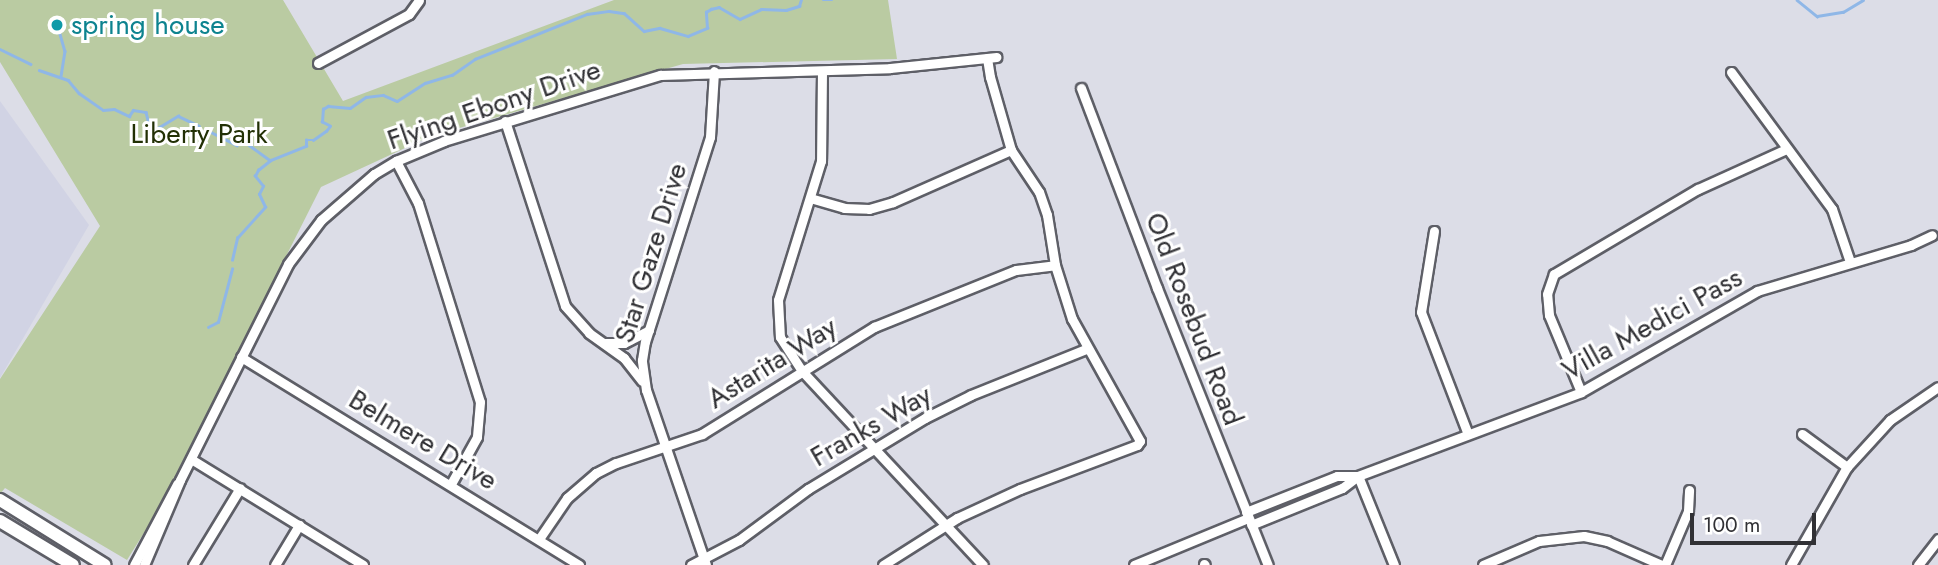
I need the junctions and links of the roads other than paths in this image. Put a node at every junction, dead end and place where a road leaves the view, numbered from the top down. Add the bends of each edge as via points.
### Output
1 (419, 0) edge
2 (318, 63) dead end
3 (714, 71) junction
4 (821, 71) junction
5 (1731, 72) dead end
6 (1081, 88) dead end
7 (505, 121) junction
8 (1786, 149) junction
9 (1011, 150) junction
10 (396, 161) junction
11 (810, 198) junction
12 (1434, 232) dead end
13 (1932, 235) dead end
14 (1850, 262) junction
15 (1055, 265) junction
16 (649, 330) junction
17 (603, 343) junction
18 (1086, 349) junction
19 (241, 357) junction
20 (802, 371) junction
21 (644, 386) junction
22 (1938, 387) edge
23 (1581, 392) junction
24 (1467, 432) junction
25 (1802, 434) dead end
26 (665, 447) junction
27 (874, 448) junction
28 (191, 459) junction
29 (1847, 467) junction
30 (1358, 476) junction
31 (180, 480) junction
32 (451, 484) junction
33 (240, 488) junction
34 (1689, 490) dead end
35 (1, 504) edge
36 (1248, 518) junction
37 (0, 521) edge
38 (299, 525) junction
39 (946, 526) junction
40 (539, 539) junction
41 (1938, 539) edge
42 (705, 561) edge
43 (72, 565) edge
44 (105, 565) edge
45 (134, 565) edge
46 (144, 565) edge
47 (193, 565) edge
48 (275, 565) edge
49 (363, 565) edge
50 (579, 565) edge
51 (691, 565) edge
52 (883, 565) edge
53 (983, 565) edge
54 (1134, 565) edge
55 (1268, 565) edge
56 (1394, 565) edge
57 (1483, 565) edge
58 (1664, 565) edge
59 (1791, 565) edge
60 (1918, 565) edge

1 - 2 street via 409,13
3 - 4 street, Flying Ebony Drive
3 - 7 street, Flying Ebony Drive via 650,77
3 - 16 street, Star Gaze Drive via 710,137
4 - 9 street, Flying Ebony Drive via 992,57 990,77
4 - 11 street via 821,161
5 - 8 street
6 - 36 street, Old Rosebud Road
7 - 10 street, Flying Ebony Drive
7 - 17 street via 558,289 572,316
8 - 14 street via 1832,209
8 - 23 street via 1698,189 1554,274 1547,294 1549,315
9 - 11 street via 869,209 844,208
9 - 15 street via 1040,192
10 - 19 street, Flying Ebony Drive via 354,189 305,239
10 - 32 street via 418,203 480,402 477,437
11 - 20 street via 777,310 780,337
12 - 24 street via 1421,312
13 - 14 street, Villa Medici Pass
14 - 23 street, Villa Medici Pass via 1757,291
15 - 18 street
15 - 20 street, Astarita Way via 1016,270 911,311 874,327
16 - 17 street via 624,343
16 - 21 street, Star Gaze Drive via 642,360
17 - 21 street via 624,358
18 - 27 street, Franks Way via 971,395
18 - 39 street via 1138,436 1137,445 1020,489
19 - 28 street, Flying Ebony Drive
19 - 32 street, Belmere Drive
20 - 26 street, Astarita Way via 702,433
20 - 27 street
21 - 26 street, Star Gaze Drive
22 - 29 street via 1890,420
23 - 24 street, Villa Medici Pass
24 - 30 street, Villa Medici Pass
25 - 29 street
26 - 40 street, Astarita Way via 616,463 585,481 566,498
26 - 42 street, Star Gaze Drive
27 - 39 street
27 - 42 street, Franks Way
28 - 31 street, Flying Ebony Drive
28 - 33 street
29 - 59 street
30 - 36 street, Villa Medici Pass via 1338,476
30 - 56 street
31 - 45 street, Flying Ebony Drive
31 - 46 street, Flying Ebony Drive
32 - 40 street, Belmere Drive
33 - 38 street
33 - 47 street
34 - 58 street via 1688,511
35 - 44 street
36 - 54 street, Villa Medici Pass
36 - 55 street, Old Rosebud Road
37 - 43 street
38 - 48 street
38 - 49 street
39 - 52 street
39 - 53 street
40 - 50 street, Belmere Drive
41 - 60 street
42 - 51 street, Franks Way
57 - 58 street via 1539,541 1584,536

